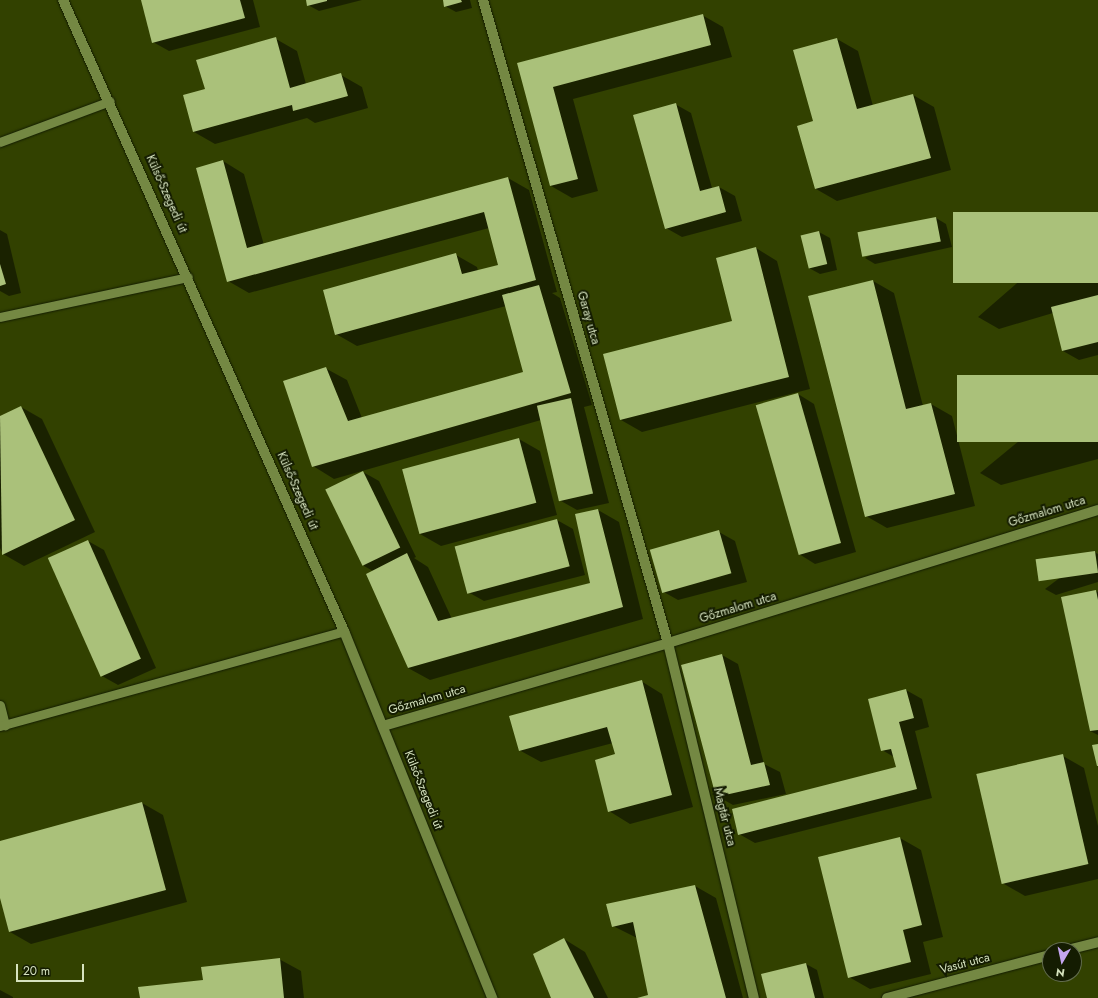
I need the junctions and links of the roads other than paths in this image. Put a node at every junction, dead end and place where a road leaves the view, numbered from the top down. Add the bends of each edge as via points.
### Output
1 (63, 0) edge
2 (483, 0) edge
3 (110, 102) junction
4 (0, 142) edge
5 (188, 276) junction
6 (0, 317) edge
7 (1098, 510) edge
8 (344, 632) junction
9 (668, 643) junction
10 (0, 705) edge
11 (3, 726) edge
12 (384, 726) junction
13 (1098, 942) edge
14 (1082, 946) edge
15 (1042, 957) edge
16 (492, 998) edge
17 (754, 998) edge
18 (887, 998) edge

1 - 3 street, Külső-Szegedi út
2 - 9 street, Garay utca
3 - 4 lane
3 - 5 street, Külső-Szegedi út
5 - 6 lane
5 - 8 street, Külső-Szegedi út
7 - 9 street, Gőzmalom utca
8 - 11 lane
8 - 12 street, Külső-Szegedi út
9 - 12 street, Gőzmalom utca
9 - 17 street, Magtár utca
10 - 11 lane
12 - 16 street, Külső-Szegedi út
13 - 14 street
15 - 18 street, Vasút utca

